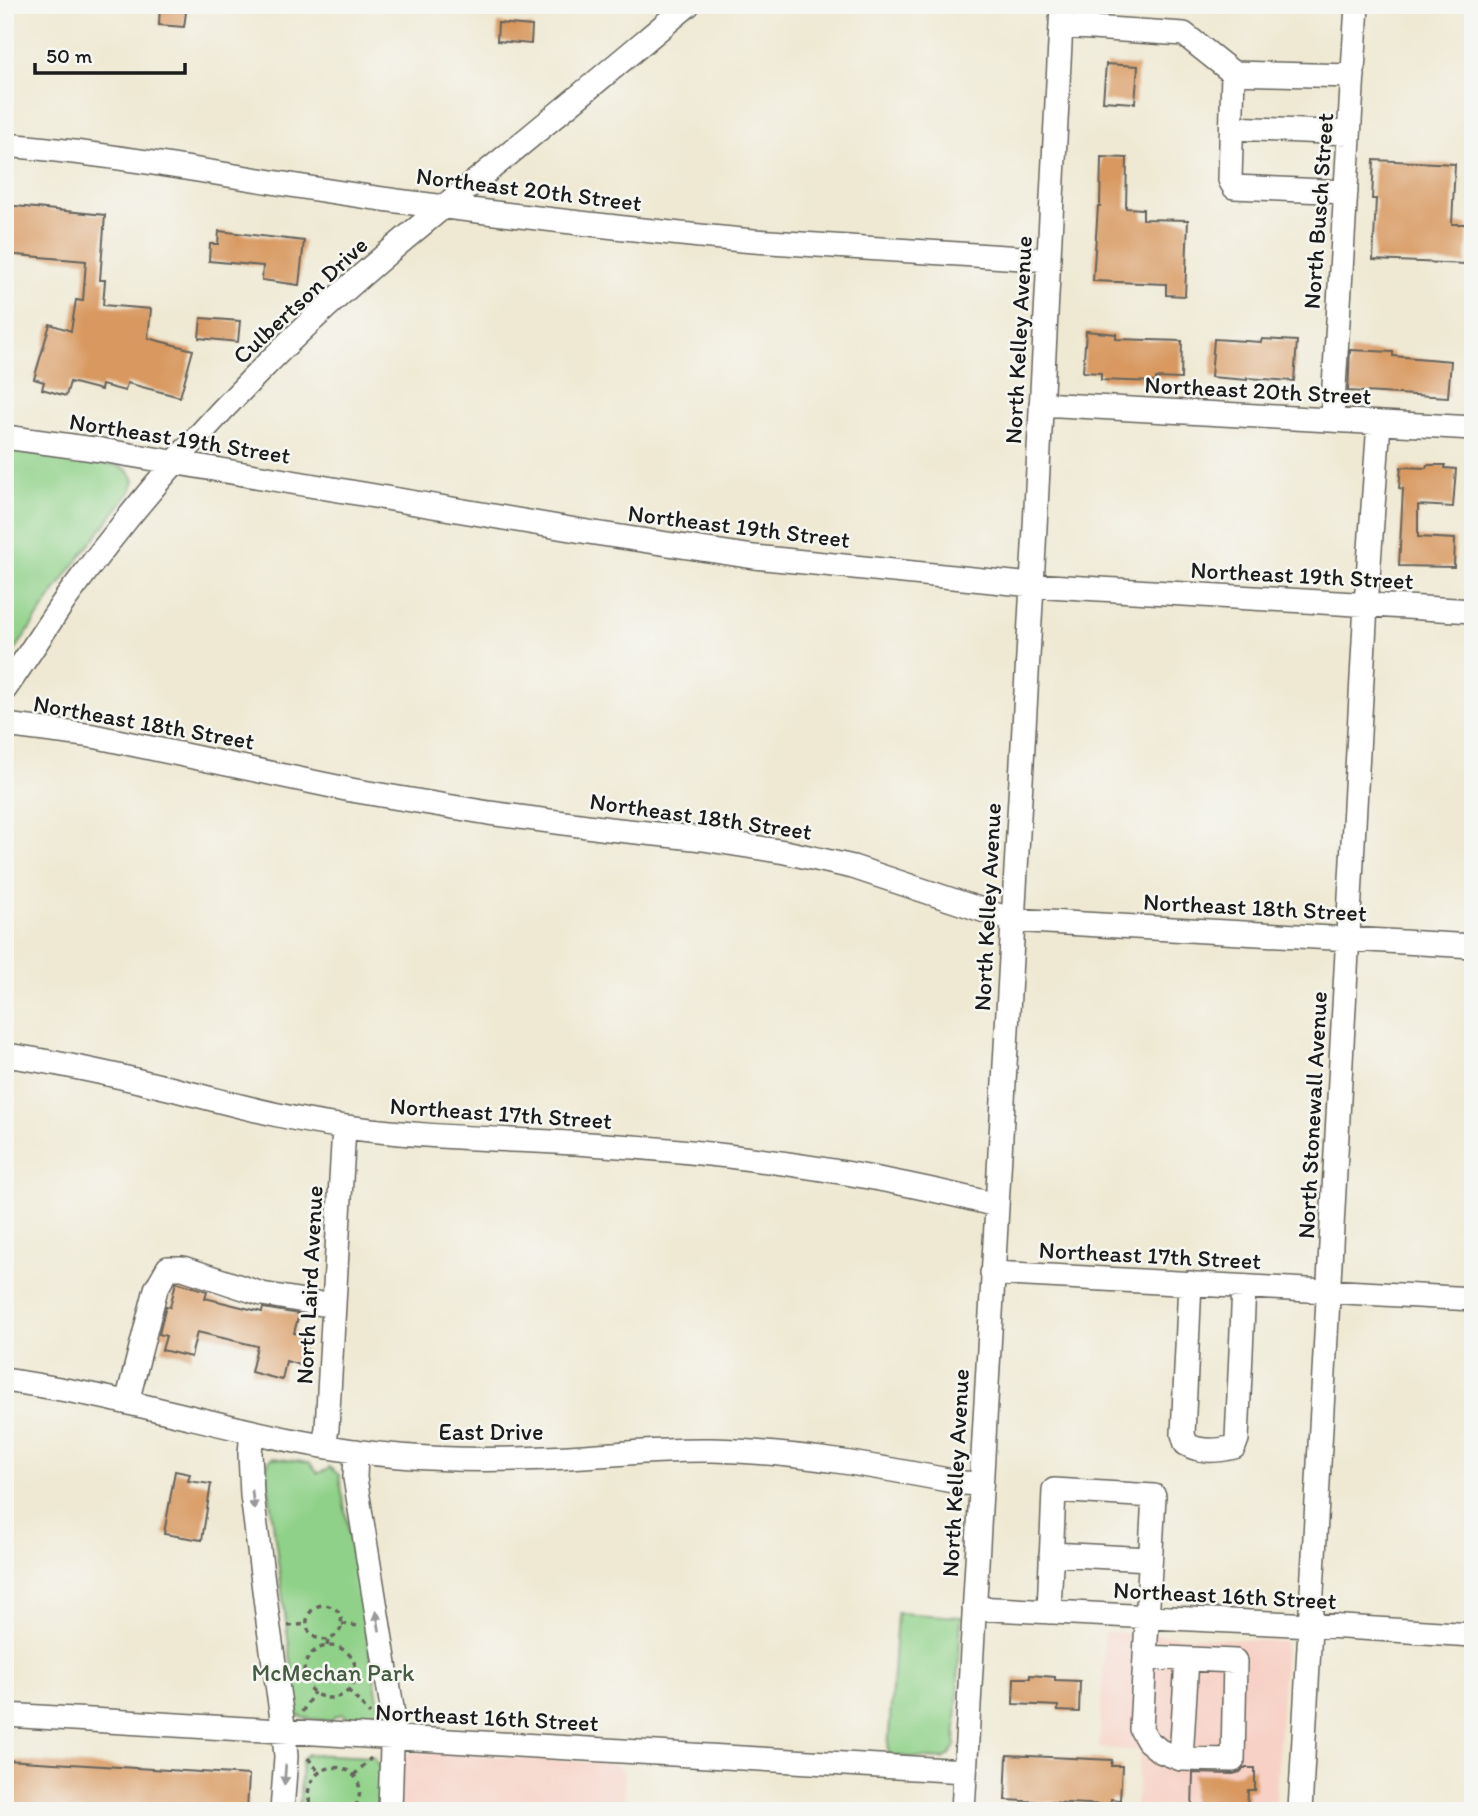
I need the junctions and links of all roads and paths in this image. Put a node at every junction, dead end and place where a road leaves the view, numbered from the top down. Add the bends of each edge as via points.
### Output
1 (688, 5) edge
2 (1357, 5) edge
3 (1062, 16) edge
4 (1233, 73) junction
5 (1353, 76) junction
6 (1231, 128) junction
7 (1349, 133) junction
8 (5, 145) edge
9 (1346, 192) junction
10 (443, 206) junction
11 (1049, 260) junction
12 (1041, 404) junction
13 (1332, 420) junction
14 (1379, 423) junction
15 (1473, 428) edge
16 (5, 437) edge
17 (175, 463) junction
18 (1032, 585) junction
19 (1366, 605) junction
20 (1473, 611) edge
21 (5, 689) edge
22 (5, 725) edge
23 (1012, 920) junction
24 (1348, 939) junction
25 (1473, 946) edge
26 (5, 1055) edge
27 (344, 1127) junction
28 (996, 1205) junction
29 (992, 1273) junction
30 (1190, 1283) junction
31 (1244, 1287) junction
32 (1329, 1291) junction
33 (1473, 1299) edge
34 (334, 1306) junction
35 (5, 1380) edge
36 (127, 1402) junction
37 (252, 1432) junction
38 (324, 1446) junction
39 (356, 1451) junction
40 (981, 1484) junction
41 (1051, 1554) junction
42 (1150, 1559) junction
43 (974, 1608) junction
44 (1049, 1612) junction
45 (1146, 1616) junction
46 (1311, 1625) junction
47 (1473, 1635) edge
48 (328, 1640) junction
49 (327, 1646) junction
50 (1144, 1657) junction
51 (1187, 1659) junction
52 (314, 1692) junction
53 (5, 1715) edge
54 (291, 1726) junction
55 (384, 1745) junction
56 (307, 1756) dead end
57 (1181, 1759) junction
58 (965, 1771) junction
59 (318, 1772) junction
60 (354, 1775) junction
61 (282, 1811) edge
62 (316, 1811) edge
63 (353, 1811) edge
64 (390, 1811) edge
65 (963, 1811) edge
66 (1300, 1811) edge

1 - 10 street, Culbertson Drive
2 - 5 street, North Busch Street
3 - 4 street via 1184,34
3 - 11 street, North Kelley Avenue
4 - 5 street
4 - 6 street
5 - 7 street, North Busch Street
6 - 7 street
6 - 9 street via 1230,180 1234,187
7 - 9 street, North Busch Street
8 - 10 street, Northeast 20th Street
9 - 13 street, North Busch Street
10 - 11 street, Northeast 20th Street via 751,240
10 - 17 street, Culbertson Drive via 293,338
11 - 12 street, North Kelley Avenue
12 - 13 street, Northeast 20th Street
12 - 18 street, North Kelley Avenue
13 - 14 street, Northeast 20th Street
14 - 15 street, Northeast 20th Street
14 - 19 street, North Stonewall Avenue
16 - 17 street, Northeast 19th Street
17 - 18 street, Northeast 19th Street via 740,555
17 - 21 street, Culbertson Drive via 102,551
18 - 19 street, Northeast 19th Street
18 - 23 street, North Kelley Avenue
19 - 20 street, Northeast 19th Street
19 - 24 street, North Stonewall Avenue
22 - 23 street, Northeast 18th Street via 93,736 351,790 477,811 785,852 853,867
23 - 24 street, Northeast 18th Street
23 - 28 street, North Kelley Avenue
24 - 25 street, Northeast 18th Street
24 - 32 street, North Stonewall Avenue
26 - 27 street, Northeast 17th Street
27 - 28 street, Northeast 17th Street via 768,1160
27 - 34 street, North Laird Avenue
28 - 29 street, North Kelley Avenue
29 - 30 street, Northeast 17th Street
29 - 40 street, North Kelley Avenue
30 - 31 street, Northeast 17th Street
30 - 31 street via 1183,1434 1185,1444 1194,1449 1222,1450 1234,1447 1237,1439
31 - 32 street, Northeast 17th Street
32 - 33 street, Northeast 17th Street
32 - 46 street, North Stonewall Avenue
34 - 36 street via 262,1294 183,1268 168,1268 156,1289
34 - 38 street, North Laird Avenue
35 - 36 street, East Drive
36 - 37 street, East Drive
37 - 38 street, East Drive
37 -> 54 street via 252,1494 269,1629
38 - 39 street, East Drive
39 - 40 street, East Drive via 480,1459 647,1451 759,1452
55 -> 39 street via 393,1714 355,1478
40 - 43 street, North Kelley Avenue
41 - 42 street
41 - 42 street via 1054,1490 1154,1496
41 - 44 street
42 - 45 street
43 - 44 street, Northeast 16th Street
43 - 58 street, North Kelley Avenue
44 - 45 street, Northeast 16th Street
45 - 46 street, Northeast 16th Street
45 - 50 street
46 - 47 street, Northeast 16th Street
46 - 66 street, North Stonewall Avenue
48 - 48 path via 341,1629 341,1617 334,1607 321,1605 308,1615 307,1627 312,1636
48 - 49 path
49 - 52 path via 312,1653 304,1665 305,1681
49 - 52 path via 354,1661 353,1683 337,1697
50 - 51 street
50 - 57 street via 1141,1729 1160,1751
51 - 57 street
51 - 57 street via 1235,1661 1233,1760
52 - 54 path
53 - 54 street, Northeast 16th Street
54 - 55 street, Northeast 16th Street
54 -> 61 street
55 - 58 street, Northeast 16th Street
55 - 60 path
55 - 64 street
56 - 59 path
58 - 65 street, North Kelley Avenue
59 - 60 path via 349,1771
59 - 62 path via 308,1795
60 - 63 path via 360,1795

